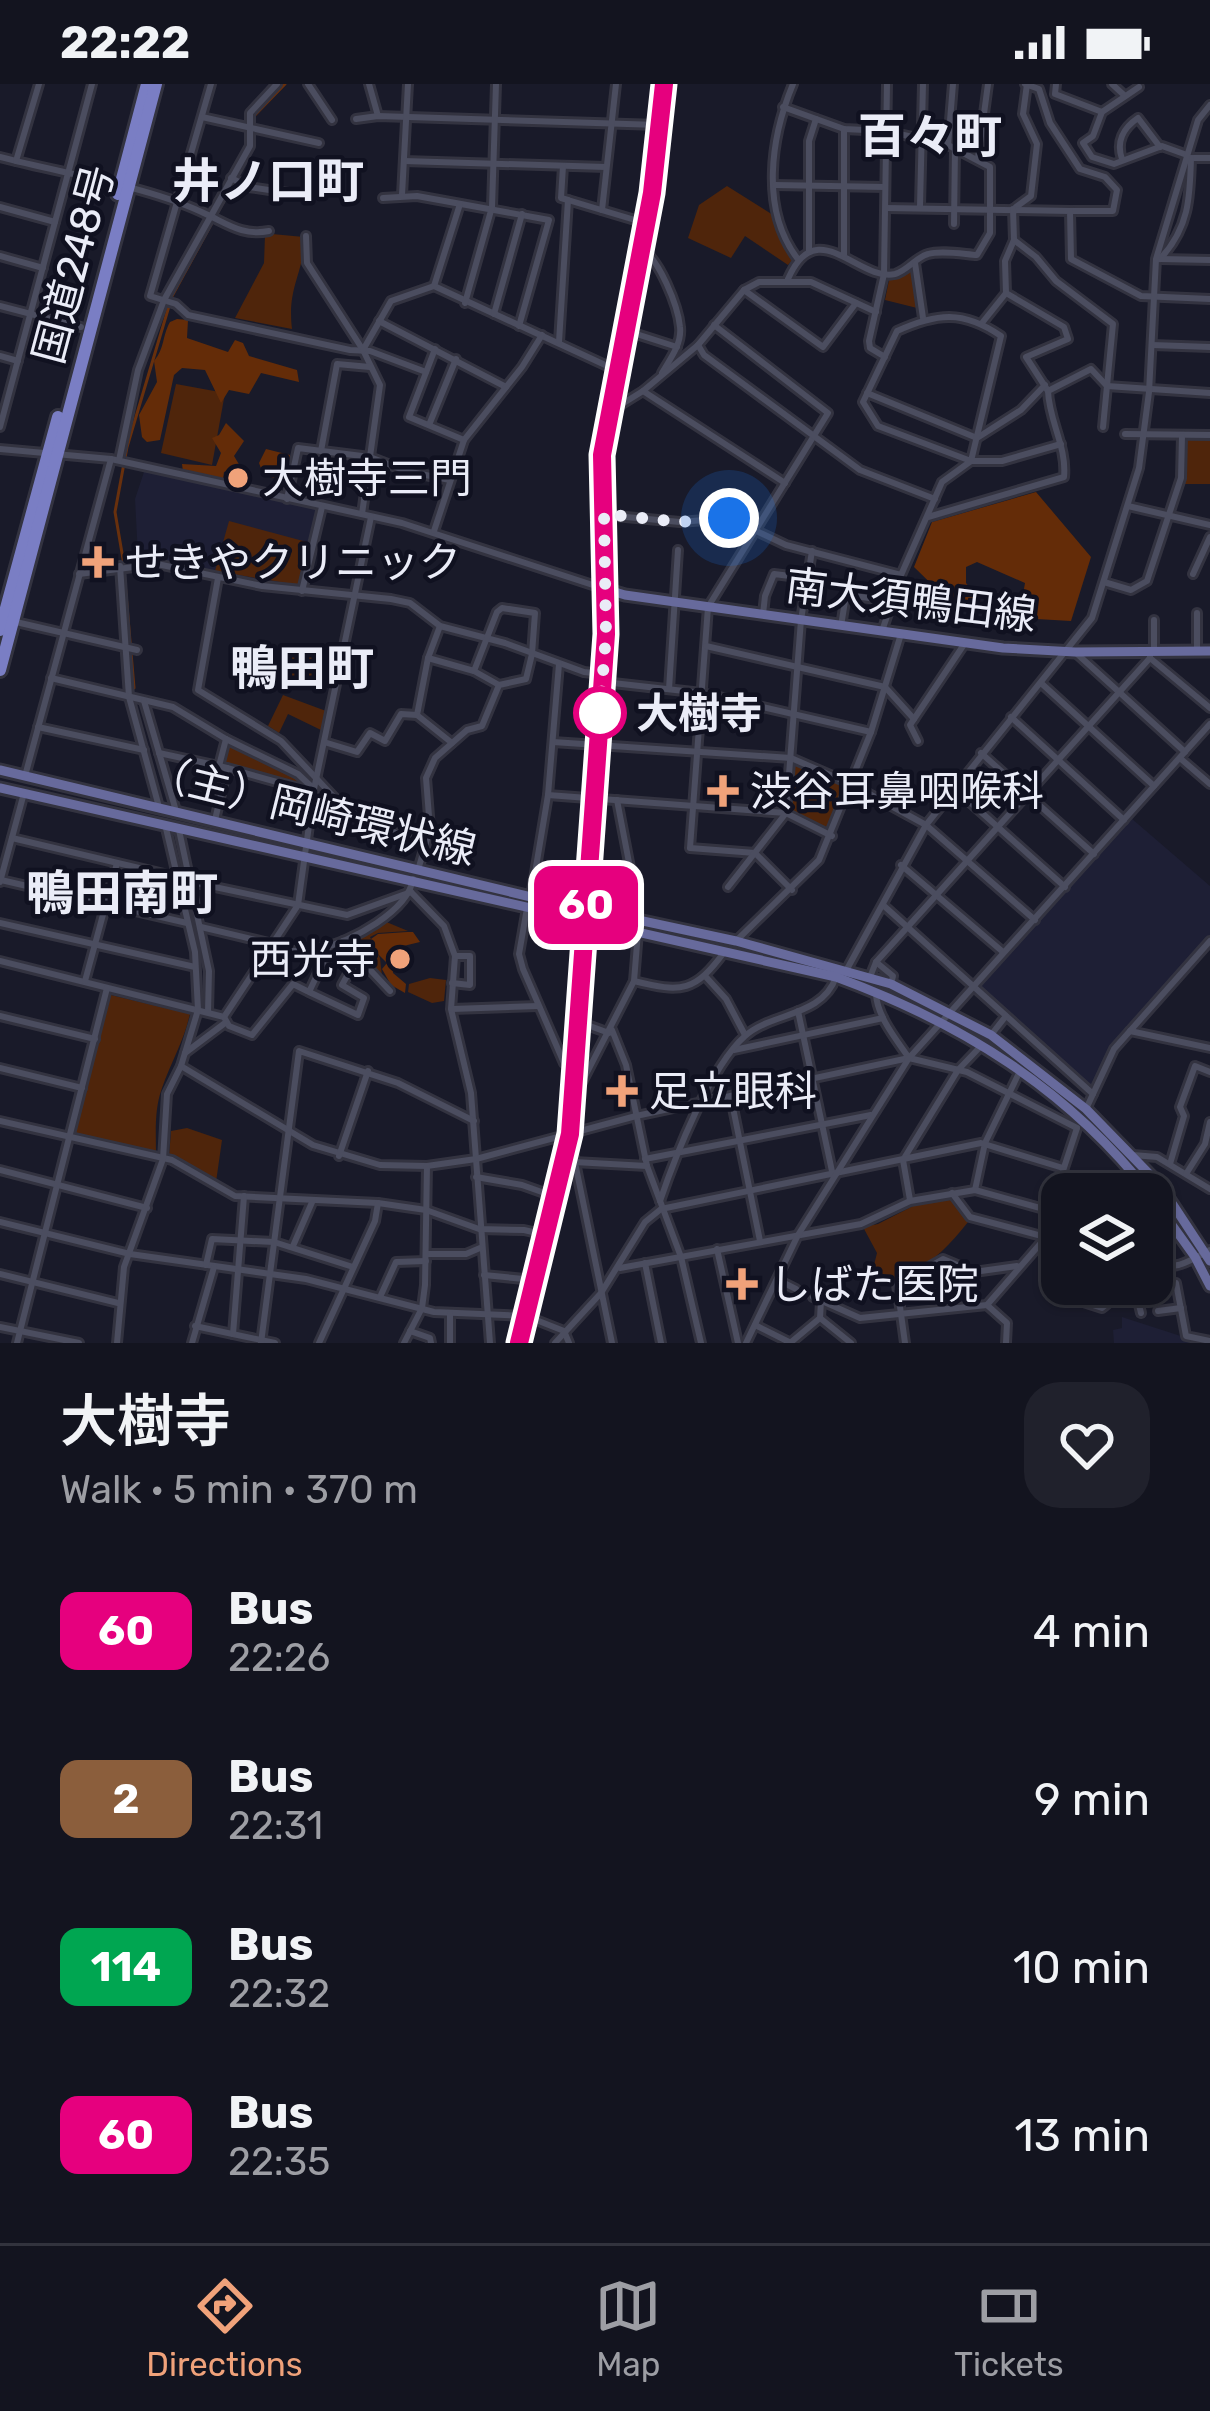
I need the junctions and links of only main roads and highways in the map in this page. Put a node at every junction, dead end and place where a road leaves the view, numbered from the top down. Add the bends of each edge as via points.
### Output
1 (147, 84) edge
2 (156, 84) edge
3 (664, 84) edge
4 (124, 189) junction
5 (53, 454) junction
6 (605, 589) junction
7 (4, 622) edge
8 (1210, 651) edge
9 (0, 670) edge
10 (0, 770) edge
11 (0, 788) edge
12 (416, 875) junction
13 (585, 914) junction
14 (948, 1017) junction
15 (1082, 1119) junction
16 (1131, 1173) edge
17 (1173, 1219) edge
18 (1205, 1255) edge
19 (1210, 1286) edge
20 (519, 1343) edge

1 - 4 highway, 国道248号
2 - 4 highway, 国道248号
3 - 6 main road via 602,455
4 - 5 highway, 国道248号
4 - 5 highway, 国道248号
5 - 7 highway, 国道248号
6 - 8 main road, 南大須鴨田線 via 965,643
6 - 13 main road
7 - 9 highway, 国道248号
10 - 12 main road, （主）岡崎環状線
11 - 12 main road, （主）岡崎環状線
12 - 13 main road, （主）岡崎環状線
13 - 14 main road, （主）岡崎環状線 via 836,977
13 - 14 main road, （主）岡崎環状線 via 847,969
13 - 20 main road via 570,1134
14 - 15 main road, （主）岡崎環状線 via 1025,1066
15 - 16 main road, （主）岡崎環状線
15 - 18 main road, （主）岡崎環状線 via 1133,1155
17 - 18 main road, （主）岡崎環状線
18 - 19 main road, （主）岡崎環状線

